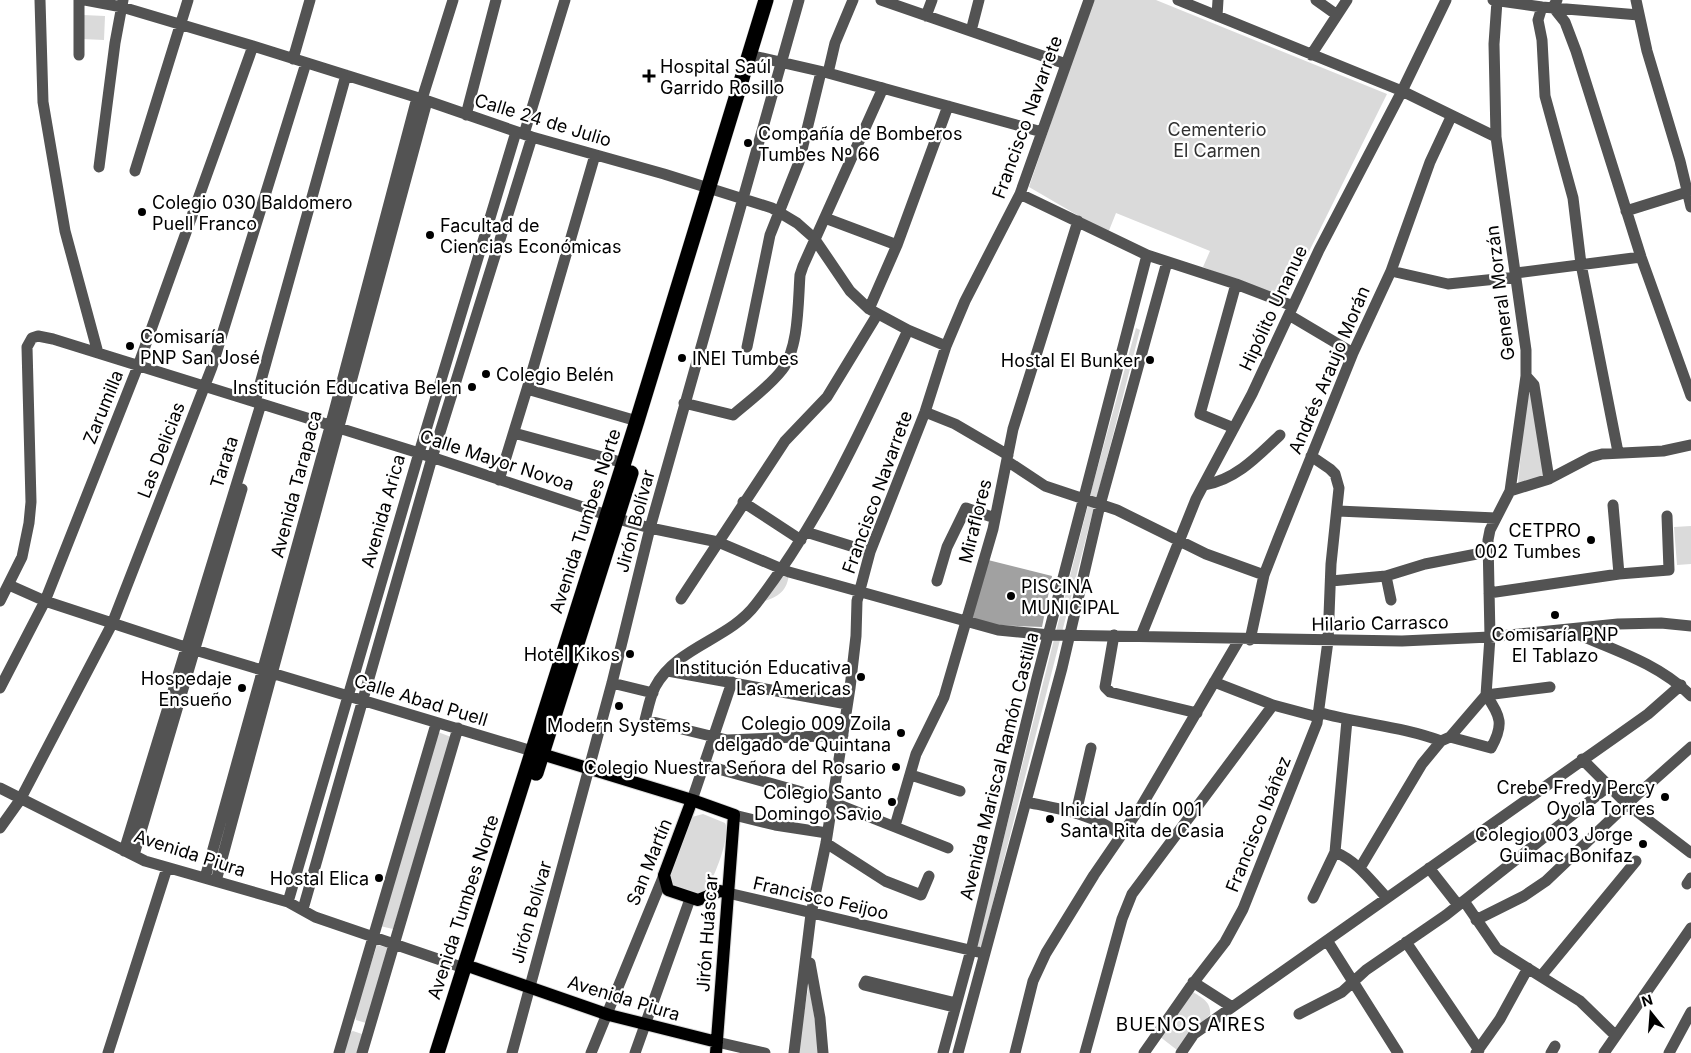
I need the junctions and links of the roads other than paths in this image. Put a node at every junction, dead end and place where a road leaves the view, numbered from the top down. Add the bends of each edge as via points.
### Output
1 (40, 0) edge
2 (79, 0) edge
3 (85, 0) edge
4 (188, 0) edge
5 (310, 0) edge
6 (453, 0) edge
7 (496, 0) edge
8 (565, 0) edge
9 (766, 0) edge
10 (776, 0) edge
11 (800, 0) edge
12 (852, 0) edge
13 (881, 0) edge
14 (932, 0) edge
15 (979, 0) edge
16 (1089, 0) edge
17 (1178, 0) edge
18 (1218, 0) edge
19 (1316, 0) edge
20 (1348, 0) edge
21 (1446, 0) edge
22 (1636, 0) edge
23 (1499, 1) edge
24 (123, 3) edge
25 (1551, 5) edge
26 (1338, 15) junction
27 (1639, 15) junction
28 (926, 16) junction
29 (1217, 16) junction
30 (180, 24) junction
31 (971, 31) junction
32 (253, 46) junction
33 (79, 55) dead end
34 (1311, 55) junction
35 (758, 57) junction
36 (293, 59) junction
37 (306, 63) junction
38 (781, 63) junction
39 (1066, 64) junction
40 (824, 72) junction
41 (346, 76) junction
42 (883, 88) junction
43 (1402, 91) junction
44 (422, 99) junction
45 (948, 106) junction
46 (466, 115) junction
47 (1451, 116) junction
48 (1042, 132) junction
49 (524, 134) junction
50 (1496, 137) junction
51 (595, 155) junction
52 (99, 167) dead end
53 (135, 171) dead end
54 (712, 191) junction
55 (1687, 192) junction
56 (1020, 194) junction
57 (742, 200) junction
58 (1691, 207) edge
59 (1626, 211) junction
60 (781, 212) junction
61 (825, 218) junction
62 (1078, 221) junction
63 (814, 238) junction
64 (897, 245) junction
65 (1147, 255) junction
66 (1641, 257) junction
67 (1167, 262) junction
68 (1581, 264) junction
69 (1391, 271) junction
70 (1516, 275) junction
71 (1236, 284) junction
72 (1291, 311) junction
73 (873, 312) junction
74 (908, 330) junction
75 (946, 346) junction
76 (747, 347) dead end
77 (1353, 353) junction
78 (98, 354) junction
79 (138, 366) junction
80 (1526, 376) junction
81 (205, 386) junction
82 (527, 389) junction
83 (1691, 396) edge
84 (258, 403) junction
85 (684, 403) junction
86 (925, 412) junction
87 (637, 421) junction
88 (335, 428) junction
89 (1234, 428) junction
90 (514, 433) junction
91 (1280, 436) dead end
92 (1691, 445) edge
93 (1618, 452) junction
94 (419, 453) junction
95 (1311, 456) junction
96 (432, 458) junction
97 (1008, 458) junction
98 (624, 463) junction
99 (1548, 479) junction
100 (499, 480) junction
101 (1204, 485) junction
102 (1510, 491) junction
103 (1083, 500) junction
104 (743, 502) junction
105 (1100, 505) junction
106 (1613, 505) dead end
107 (1338, 511) junction
108 (1667, 516) dead end
109 (612, 517) junction
110 (995, 518) junction
111 (1496, 518) junction
112 (650, 528) junction
113 (804, 536) junction
114 (1178, 540) junction
115 (718, 542) junction
116 (870, 552) junction
117 (1487, 552) junction
118 (782, 568) junction
119 (1619, 574) junction
120 (1264, 575) junction
121 (1386, 576) junction
122 (937, 580) dead end
123 (1331, 581) junction
124 (9, 585) junction
125 (859, 591) junction
126 (1489, 593) junction
127 (681, 599) dead end
128 (1390, 600) dead end
129 (45, 601) junction
130 (0, 602) edge
131 (966, 621) junction
132 (112, 624) junction
133 (1691, 626) edge
134 (1568, 630) junction
135 (1068, 635) junction
136 (1050, 636) junction
137 (1114, 636) junction
138 (1141, 636) junction
139 (1490, 637) junction
140 (1245, 640) junction
141 (1328, 641) junction
142 (190, 649) junction
143 (668, 671) junction
144 (267, 672) junction
145 (732, 682) junction
146 (1214, 682) junction
147 (612, 683) junction
148 (1681, 685) junction
149 (1550, 687) dead end
150 (0, 688) edge
151 (653, 693) junction
152 (347, 696) junction
153 (1486, 696) junction
154 (1691, 696) edge
155 (362, 701) junction
156 (847, 704) junction
157 (1273, 705) junction
158 (1196, 713) junction
159 (1318, 715) junction
160 (1347, 720) junction
161 (436, 724) junction
162 (458, 728) junction
163 (843, 735) junction
164 (713, 738) junction
165 (1445, 739) junction
166 (1691, 747) edge
167 (1091, 748) dead end
168 (537, 753) junction
169 (1582, 759) junction
170 (704, 765) junction
171 (589, 769) junction
172 (910, 775) junction
173 (1609, 786) junction
174 (0, 788) edge
175 (960, 791) dead end
176 (802, 792) dead end
177 (20, 800) junction
178 (692, 800) junction
179 (832, 802) junction
180 (1026, 802) junction
181 (1627, 804) junction
182 (1076, 813) junction
183 (734, 815) junction
184 (895, 826) junction
185 (0, 828) edge
186 (1121, 835) junction
187 (826, 838) junction
188 (948, 848) dead end
189 (1335, 852) junction
190 (129, 853) junction
191 (1691, 853) edge
192 (1636, 861) dead end
193 (167, 868) junction
194 (1360, 868) junction
195 (1429, 868) junction
196 (664, 875) junction
197 (929, 876) dead end
198 (211, 880) junction
199 (728, 893) junction
200 (1313, 898) dead end
201 (1387, 898) junction
202 (690, 899) junction
203 (288, 902) junction
204 (1461, 903) junction
205 (304, 909) junction
206 (811, 914) junction
207 (1476, 920) junction
208 (1691, 928) edge
209 (374, 936) junction
210 (396, 941) junction
211 (1328, 942) junction
212 (1406, 942) junction
213 (971, 950) junction
214 (808, 952) junction
215 (984, 954) junction
216 (468, 966) junction
217 (1528, 968) junction
218 (1542, 976) junction
219 (1194, 982) junction
220 (1354, 982) junction
221 (528, 986) junction
222 (955, 1005) junction
223 (1232, 1007) junction
224 (1691, 1012) edge
225 (1299, 1014) dead end
226 (609, 1015) junction
227 (645, 1024) junction
228 (1616, 1036) junction
229 (716, 1047) edge
230 (1478, 1051) edge
231 (108, 1053) edge
232 (339, 1053) edge
233 (362, 1053) edge
234 (437, 1053) edge
235 (447, 1053) edge
236 (512, 1053) edge
237 (591, 1053) edge
238 (635, 1053) edge
239 (765, 1053) edge
240 (794, 1053) edge
241 (823, 1053) edge
242 (943, 1053) edge
243 (958, 1053) edge
244 (1015, 1053) edge
245 (1086, 1053) edge
246 (1144, 1053) edge
247 (1181, 1053) edge
248 (1398, 1053) edge
249 (1604, 1053) edge
250 (1669, 1053) edge

1 - 78 street via 44,111 65,231
2 - 33 street
3 - 24 street, Calle 24 de Julio
4 - 30 street
5 - 36 street
6 - 44 street, Avenida Tarapaca
7 - 46 street
8 - 49 street
9 - 54 highway, Avenida Tumbes Norte
10 - 35 highway, Avenida Tumbes Norte
11 - 38 street, Jirón Bolívar
12 - 40 street
13 - 28 street
14 - 28 street
15 - 31 street
16 - 39 street, Francisco Navarrete
17 - 29 street
18 - 29 street
19 - 26 street
20 - 26 street
21 - 43 street, Hipólito Unanue
22 - 27 street
23 - 25 street
23 - 50 street, General Morzán via 1494,44
24 - 30 street, Calle 24 de Julio
24 - 52 street
25 - 27 street
25 - 59 street via 1565,22 1576,51
25 - 68 street via 1538,20 1545,96 1573,198
26 - 34 street
27 - 55 street
28 - 31 street
29 - 34 street
30 - 32 street, Calle 24 de Julio
30 - 53 street
31 - 39 street
32 - 36 street, Calle 24 de Julio
32 - 79 street, Zarumilla
34 - 43 street
35 - 38 street
35 - 54 highway, Avenida Tumbes Norte
36 - 37 street, Calle 24 de Julio
37 - 41 street, Calle 24 de Julio
37 - 81 street, Las Delicias
38 - 40 street
38 - 57 street, Jirón Bolívar
39 - 48 street, Francisco Navarrete
40 - 42 street
40 - 60 street via 799,162
41 - 44 street, Calle 24 de Julio
41 - 84 street
42 - 45 street
42 - 61 street
43 - 47 street
43 - 72 street, Hipólito Unanue
44 - 46 street, Calle 24 de Julio
44 - 88 street, Avenida Tarapaca
45 - 48 street
45 - 64 street
46 - 49 street, Calle 24 de Julio
47 - 50 street
47 - 69 street, Andrés Araujo Morán via 1430,162
48 - 56 street, Francisco Navarrete
49 - 51 street, Calle 24 de Julio
49 - 94 street, Avenida Arica
49 - 96 street
50 - 70 street, General Morzán
51 - 54 street, Calle 24 de Julio
51 - 82 street
54 - 57 street, Calle 24 de Julio
54 - 87 highway, Avenida Tumbes Norte
54 - 109 highway, Avenida Tumbes Norte
55 - 58 street
55 - 59 street
56 - 62 street
56 - 75 street, Francisco Navarrete via 965,301
57 - 60 street, Calle 24 de Julio
57 - 85 street, Jirón Bolívar
59 - 66 street
60 - 63 street, Calle 24 de Julio
60 - 76 street via 770,235
61 - 63 street
61 - 64 street
62 - 65 street
62 - 97 street, Miraflores via 1013,429
63 - 73 street, Calle 24 de Julio via 850,291
63 - 85 street via 800,275 796,330 784,369 733,416
64 - 73 street
65 - 67 street
65 - 103 street, Avenida Mariscal Ramón Castilla
66 - 68 street
66 - 83 street
67 - 71 street
67 - 105 street, Avenida Mariscal Ramón Castilla
68 - 70 street
68 - 93 street
69 - 70 street via 1448,284
69 - 77 street, Andrés Araujo Morán
70 - 80 street, General Morzán via 1526,350
71 - 72 street
71 - 89 street via 1200,414
72 - 77 street
72 - 89 street, Hipólito Unanue
73 - 74 street, Calle 24 de Julio
73 - 104 street via 827,398 785,441
74 - 75 street, Calle 24 de Julio
74 - 113 street via 846,462
75 - 86 street, Francisco Navarrete
77 - 95 street, Andrés Araujo Morán
78 - 79 street, Calle Mayor Novoa
78 - 124 street, Calle Mayor Novoa via 38,336 32,338 28,347 31,502 22,557
79 - 81 street, Calle Mayor Novoa
79 - 129 street, Zarumilla
80 - 99 street via 1534,385
80 - 102 street, General Morzán
81 - 84 street, Calle Mayor Novoa
81 - 132 street, Las Delicias
82 - 87 street
82 - 90 street
84 - 88 street, Calle Mayor Novoa
84 - 142 street, Tarata via 255,426
85 - 112 street, Jirón Bolívar
86 - 97 street via 955,424
86 - 116 street, Francisco Navarrete
87 - 98 highway, Avenida Tumbes Norte
88 - 94 street, Calle Mayor Novoa
88 - 144 street, Avenida Tarapaca
89 - 101 street, Hipólito Unanue
90 - 98 street
90 - 100 street
91 - 101 street via 1234,475
92 - 93 street via 1663,451
93 - 99 street via 1591,457
94 - 96 street, Calle Mayor Novoa
94 - 152 street, Avenida Arica
95 - 107 street, Francisco Ibáñez via 1335,474 1339,488
95 - 120 street, Andrés Araujo Morán
96 - 100 street, Calle Mayor Novoa
96 - 155 street
97 - 103 street via 1035,481
97 - 110 street, Miraflores
98 - 109 highway, Avenida Tumbes Norte
99 - 102 street
100 - 109 street, Calle Mayor Novoa
101 - 114 street, Hipólito Unanue
102 - 111 street, General Morzán
103 - 105 street
103 - 136 street, Avenida Mariscal Ramón Castilla
104 - 113 street
104 - 115 street
105 - 114 street
105 - 135 street, Avenida Mariscal Ramón Castilla
106 - 119 street
107 - 111 street
107 - 123 street, Francisco Ibáñez
108 - 119 street via 1669,570
109 - 112 street, Calle Mayor Novoa
109 - 168 highway, Avenida Tumbes Norte
110 - 122 street via 966,508 947,547
110 - 131 street, Miraflores
111 - 117 street, General Morzán via 1490,530
112 - 115 street, Calle Mayor Novoa
112 - 147 street, Jirón Bolívar
113 - 116 street
113 - 118 street
114 - 120 street
114 - 138 street, Hipólito Unanue
115 - 118 street, Calle Mayor Novoa
115 - 127 street
116 - 125 street, Francisco Navarrete
117 - 121 street via 1431,562
117 - 126 street, General Morzán
118 - 125 street, Calle Mayor Novoa
118 - 143 street via 747,615 681,658
119 - 126 street
120 - 140 street, Andrés Araujo Morán
121 - 123 street
121 - 128 street
123 - 141 street, Francisco Ibáñez
124 - 129 street, Calle Abad Puell
124 - 130 street
125 - 131 street, Calle Mayor Novoa
125 - 156 street, Francisco Navarrete
126 - 139 street, General Morzán
129 - 132 street, Calle Abad Puell
129 - 150 street, Zarumilla
131 - 136 street, Calle Mayor Novoa via 998,630
131 - 172 street, Miraflores via 944,697 922,739
132 - 142 street, Calle Abad Puell
132 - 177 street, Las Delicias
133 - 134 street, Hilario Carrasco via 1640,623
134 - 139 street, Hilario Carrasco
134 - 148 street via 1658,670
135 - 136 street, Calle Mayor Novoa
135 - 137 street, Hilario Carrasco
135 - 180 street, Avenida Mariscal Ramón Castilla
136 - 213 street, Avenida Mariscal Ramón Castilla
137 - 138 street, Hilario Carrasco
137 - 158 street via 1106,687 1110,692
138 - 140 street, Hilario Carrasco
139 - 141 street, Hilario Carrasco
139 - 153 street, General Morzán
140 - 141 street, Hilario Carrasco
140 - 146 street, Andrés Araujo Morán
141 - 159 street, Francisco Ibáñez
142 - 144 street, Calle Abad Puell
142 - 190 street, Tarata
143 - 145 street
143 - 151 street
144 - 152 street, Calle Abad Puell
144 - 198 street, Avenida Tarapaca
145 - 156 street
145 - 164 street, San Martín
146 - 157 street
146 - 158 street, Andrés Araujo Morán
147 - 151 street
147 - 171 street, Jirón Bolívar
148 - 154 street
148 - 169 street via 1648,714
149 - 153 street
151 - 164 street via 645,720
152 - 155 street, Calle Abad Puell
152 - 203 street, Avenida Arica
153 - 165 street
153 - 165 street via 1496,710 1500,726 1491,748
155 - 161 street, Calle Abad Puell
155 - 205 street
156 - 163 street, Francisco Navarrete
157 - 159 street
157 - 245 street via 1132,894 1122,919
158 - 186 street, Andrés Araujo Morán
159 - 160 street
159 - 219 street, Francisco Ibáñez via 1243,910 1225,942
160 - 165 street
160 - 189 street
161 - 162 street, Calle Abad Puell
161 - 209 street
162 - 168 street, Calle Abad Puell
162 - 210 street
163 - 164 street
163 - 179 street, Francisco Navarrete
164 - 170 street, San Martín
165 - 194 street via 1407,786
166 - 181 street
167 - 182 street
168 - 171 main road, Calle Abad Puell
168 - 216 highway, Avenida Tumbes Norte
169 - 173 street
169 - 195 street
170 - 176 street
170 - 178 street, San Martín
171 - 178 main road, Calle Abad Puell
171 - 221 street, Jirón Bolívar
172 - 175 street
172 - 184 street, Miraflores
173 - 181 street
173 - 204 street
174 - 177 street, Avenida Piura
177 - 185 street, Las Delicias
177 - 190 street, Avenida Piura
178 - 183 main road, Calle Abad Puell
178 - 196 main road, San Martín
179 - 184 street
179 - 187 street, Francisco Navarrete
180 - 182 street
180 - 215 street, Avenida Mariscal Ramón Castilla
181 - 191 street
181 - 207 street via 1546,881
182 - 186 street
183 - 187 street, Calle Abad Puell
183 - 199 main road, Jirón Huáscar
184 - 188 street
186 - 244 street, Andrés Araujo Morán via 1039,966
187 - 197 street via 885,881 921,895
187 - 206 street, Francisco Navarrete
189 - 194 street via 1346,856
189 - 200 street
190 - 193 street, Avenida Piura
192 - 218 street
193 - 198 street, Avenida Piura
193 - 231 street
194 - 201 street
195 - 201 street
195 - 204 street
196 - 202 main road via 668,890
196 - 226 street, San Martín
198 - 203 street, Avenida Piura
199 - 202 main road, Francisco Feijoo via 720,891 704,899
199 - 206 street, Francisco Feijoo
199 - 229 main road, Jirón Huáscar
201 - 211 street
202 - 227 street
203 - 205 street, Avenida Piura
204 - 207 street
204 - 212 street
205 - 209 street, Avenida Piura via 315,917
206 - 213 street, Francisco Feijoo
206 - 214 street, Francisco Navarrete
207 - 217 street via 1497,949
208 - 228 street
209 - 210 street, Avenida Piura
209 - 232 street
210 - 216 street, Avenida Piura
210 - 233 street
211 - 220 street
211 - 223 street
212 - 220 street
212 - 230 street
213 - 215 street, Francisco Feijoo
213 - 222 street, Avenida Mariscal Ramón Castilla
214 - 240 street, Francisco Navarrete
214 - 241 street
215 - 243 street, Avenida Mariscal Ramón Castilla
216 - 221 main road, Avenida Piura
216 - 234 highway, Avenida Tumbes Norte
216 - 235 highway, Avenida Tumbes Norte
217 - 218 street
217 - 230 street
218 - 228 street via 1600,1017
219 - 223 street
219 - 246 street, Francisco Ibáñez
220 - 225 street via 1342,992
220 - 248 street
221 - 226 main road, Avenida Piura
221 - 236 street, Jirón Bolívar
222 - 222 street via 866,981 864,985
222 - 242 street, Avenida Mariscal Ramón Castilla
223 - 247 street via 1194,1034
224 - 250 street
226 - 227 main road, Avenida Piura
226 - 237 street, San Martín
227 - 229 main road, Avenida Piura
227 - 238 street
228 - 249 street
229 - 239 street, Avenida Piura

